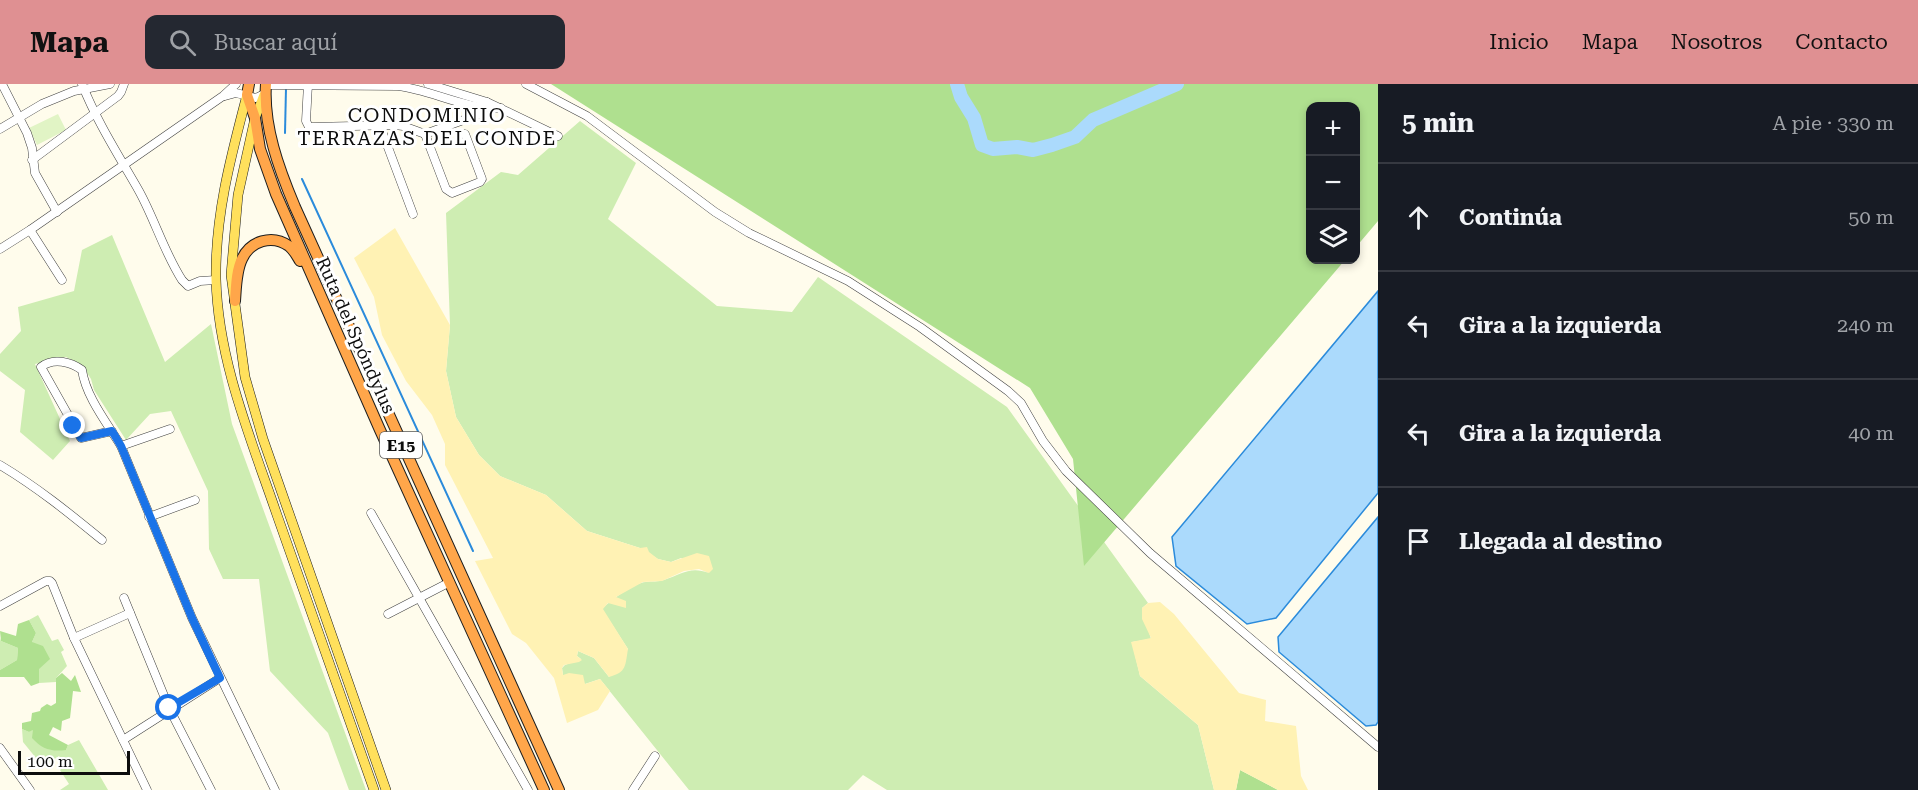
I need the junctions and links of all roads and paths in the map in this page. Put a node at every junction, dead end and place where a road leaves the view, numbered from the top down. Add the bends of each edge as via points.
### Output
1 (2, 84) edge
2 (110, 84) edge
3 (124, 84) edge
4 (236, 84) edge
5 (428, 84) edge
6 (526, 84) edge
7 (308, 85) edge
8 (346, 85) edge
9 (383, 85) edge
10 (415, 86) edge
11 (83, 87) edge
12 (266, 87) edge
13 (248, 90) edge
14 (223, 96) junction
15 (485, 105) junction
16 (94, 113) junction
17 (20, 116) junction
18 (255, 118) junction
19 (380, 126) junction
20 (0, 129) edge
21 (465, 134) dead end
22 (425, 135) junction
23 (558, 136) dead end
24 (32, 160) junction
25 (123, 166) junction
26 (57, 212) junction
27 (413, 214) dead end
28 (30, 230) junction
29 (0, 249) edge
30 (62, 280) dead end
31 (216, 280) junction
32 (317, 286) junction
33 (235, 301) junction
34 (170, 429) dead end
35 (112, 431) junction
36 (121, 446) junction
37 (0, 465) edge
38 (195, 500) dead end
39 (372, 513) dead end
40 (149, 517) junction
41 (102, 540) dead end
42 (450, 582) junction
43 (124, 598) dead end
44 (420, 598) junction
45 (0, 606) edge
46 (130, 614) junction
47 (388, 614) dead end
48 (74, 638) junction
49 (220, 678) junction
50 (169, 708) junction
51 (123, 740) junction
52 (1378, 747) edge
53 (0, 748) edge
54 (655, 756) dead end
55 (30, 790) edge
56 (147, 790) edge
57 (210, 790) edge
58 (275, 790) edge
59 (374, 790) edge
60 (386, 790) edge
61 (528, 790) edge
62 (544, 790) edge
63 (559, 790) edge
64 (633, 790) edge

1 - 17 street
2 - 11 street
3 - 16 street via 118,96
4 - 14 street
5 - 15 street
6 - 52 street via 587,116 749,233 857,287 920,327 1008,391 1022,403 1066,471 1150,553
7 - 8 street
7 - 12 street
7 - 19 street via 309,126
8 - 9 street
9 - 10 street
10 - 15 street
11 - 16 street
11 - 17 street
12 - 13 street via 259,98
12 - 18 main road
12 - 63 highway, Ruta del Spóndylus / E15 via 275,158 298,216
13 - 14 street
13 - 18 highway, Ruta del Spóndylus / E15
13 - 31 main road via 219,213
14 - 25 street
15 - 22 street via 480,114
15 - 23 street via 501,108
16 - 24 street
16 - 25 street
17 - 20 street
17 - 24 street
18 - 32 highway, Ruta del Spóndylus / E15 via 267,171
18 - 33 main road via 235,217 231,275
19 - 22 street via 403,126
19 - 27 street
21 - 22 street via 482,179 452,193 446,189
24 - 26 street
25 - 26 street
25 - 31 street via 182,280 188,286
26 - 28 street
28 - 29 street
28 - 30 street
31 - 59 main road via 230,376
32 - 33 highway via 291,248 268,239 252,246 242,257
32 - 42 highway, Ruta del Spóndylus / E15
33 - 60 main road via 252,404
34 - 36 street
35 - 35 street via 82,370 73,364 53,362 41,367 81,438
35 - 36 street
36 - 40 street
37 - 41 street via 65,509
38 - 40 street
39 - 44 street
40 - 49 street
42 - 44 street
42 - 62 highway, Ruta del Spóndylus / E15
43 - 46 street
44 - 47 street
44 - 61 street
45 - 48 street via 50,580
46 - 48 street
46 - 50 street
48 - 51 street
49 - 50 street
49 - 58 street
50 - 51 street
50 - 57 street
51 - 56 street
53 - 55 street
54 - 64 street

